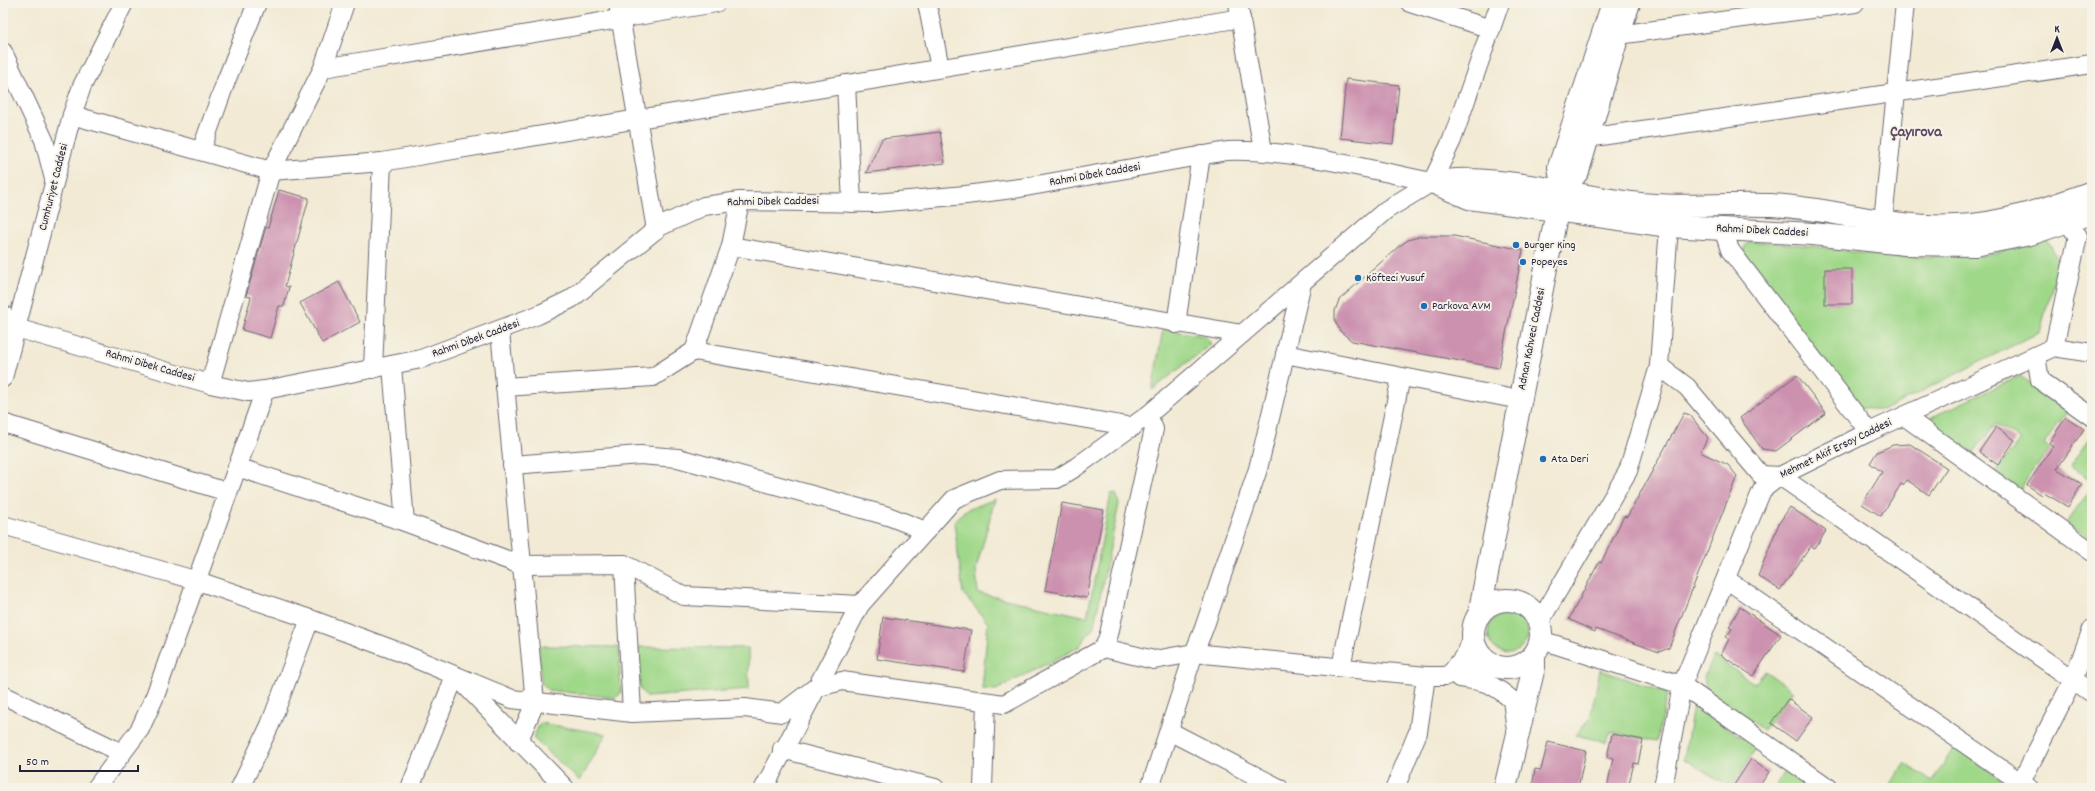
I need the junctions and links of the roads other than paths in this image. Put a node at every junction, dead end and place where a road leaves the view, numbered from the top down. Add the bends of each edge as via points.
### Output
1 (124, 3) edge
2 (257, 3) edge
3 (345, 3) edge
4 (716, 3) edge
5 (927, 3) edge
6 (1410, 3) edge
7 (1500, 3) edge
8 (1613, 3) edge
9 (1630, 3) edge
10 (1855, 3) edge
11 (1905, 3) edge
12 (1239, 10) edge
13 (620, 11) edge
14 (1491, 29) junction
15 (1618, 35) junction
16 (3, 52) edge
17 (2092, 64) edge
18 (323, 68) junction
19 (940, 68) junction
20 (846, 84) junction
21 (1896, 92) junction
22 (72, 114) junction
23 (638, 119) junction
24 (1587, 138) junction
25 (202, 152) junction
26 (1263, 152) junction
27 (1201, 155) junction
28 (382, 162) junction
29 (271, 171) junction
30 (54, 179) junction
31 (1432, 182) junction
32 (1562, 190) junction
33 (2092, 192) edge
34 (740, 200) junction
35 (852, 203) junction
36 (1557, 211) junction
37 (2092, 213) edge
38 (1883, 221) junction
39 (2067, 222) junction
40 (1669, 226) junction
41 (1723, 229) junction
42 (656, 230) junction
43 (731, 246) junction
44 (1302, 283) junction
45 (3, 314) edge
46 (1176, 324) junction
47 (16, 328) junction
48 (500, 331) junction
49 (1242, 334) junction
50 (2054, 347) junction
51 (694, 351) junction
52 (2092, 353) edge
53 (1285, 354) junction
54 (2036, 356) junction
55 (392, 366) junction
56 (1659, 366) junction
57 (373, 369) junction
58 (1401, 377) junction
59 (3, 378) edge
60 (210, 384) junction
61 (505, 387) junction
62 (265, 390) junction
63 (1520, 400) junction
64 (1148, 415) junction
65 (1904, 416) junction
66 (2092, 417) edge
67 (3, 423) edge
68 (1133, 427) junction
69 (1869, 432) junction
70 (512, 465) junction
71 (237, 467) junction
72 (1780, 476) junction
73 (227, 492) junction
74 (405, 522) junction
75 (3, 525) edge
76 (926, 531) junction
77 (2092, 552) edge
78 (624, 564) junction
79 (521, 565) junction
80 (1488, 566) junction
81 (1726, 579) junction
82 (198, 581) junction
83 (1506, 600) junction
84 (860, 605) junction
85 (1479, 615) junction
86 (310, 619) junction
87 (2092, 629) edge
88 (1473, 635) junction
89 (1538, 639) junction
90 (1104, 648) junction
91 (1194, 653) junction
92 (1341, 667) junction
93 (1505, 667) junction
94 (1449, 674) junction
95 (455, 676) junction
96 (1426, 676) junction
97 (2073, 680) junction
98 (1682, 685) junction
99 (815, 688) junction
100 (2092, 693) edge
101 (3, 695) edge
102 (986, 702) junction
103 (535, 703) junction
104 (632, 713) junction
105 (1521, 716) junction
106 (1169, 731) junction
107 (1516, 738) junction
108 (518, 742) junction
109 (782, 749) junction
110 (122, 753) junction
111 (2023, 786) edge
112 (1275, 787) edge
113 (96, 788) edge
114 (240, 788) edge
115 (410, 788) edge
116 (565, 788) edge
117 (764, 788) edge
118 (935, 788) edge
119 (983, 788) edge
120 (1150, 788) edge
121 (1396, 788) edge
122 (1505, 788) edge
123 (1663, 788) edge
124 (1829, 788) edge

1 - 22 street, Cumhuriyet Caddesi via 82,86
2 - 25 street via 226,81
3 - 18 street
4 - 13 street
5 - 19 street
6 - 14 street
7 - 14 street
8 - 32 main road via 1559,167
9 - 15 main road, Adnan Kahveci Caddesi
10 - 15 street
11 - 21 street
12 - 19 street
12 - 26 street
13 - 18 street
13 - 23 street
14 - 31 street via 1452,140
15 - 24 main road, Adnan Kahveci Caddesi
16 - 30 street via 44,140
17 - 21 street
18 - 29 street
19 - 20 street
20 - 23 street
20 - 35 street
21 - 24 street
21 - 38 street
22 - 25 street
22 - 30 street, Cumhuriyet Caddesi
23 - 28 street
23 - 42 street
24 - 32 main road, Adnan Kahveci Caddesi via 1578,171
25 - 29 street
26 - 27 street, Rahmi Dibek Caddesi via 1227,151
26 - 31 street, Rahmi Dibek Caddesi via 1294,154
27 - 35 street, Rahmi Dibek Caddesi via 1020,188 903,201
27 - 46 street
28 - 29 street
28 - 57 street
29 - 60 street
30 - 47 street, Cumhuriyet Caddesi
31 - 32 main road, Rahmi Dibek Caddesi via 1470,180
31 - 36 main road, Rahmi Dibek Caddesi via 1469,198
31 - 44 street via 1386,210
32 - 36 main road, Adnan Kahveci Caddesi
32 - 38 main road, Rahmi Dibek Caddesi via 1589,197 1639,204 1770,205
33 - 38 main road, Rahmi Dibek Caddesi via 2027,214 1979,225 1924,225
34 - 35 street, Rahmi Dibek Caddesi
34 - 42 street, Rahmi Dibek Caddesi via 704,206 676,217
34 - 43 street
36 - 40 main road, Rahmi Dibek Caddesi
36 - 63 main road, Adnan Kahveci Caddesi
37 - 39 main road, Rahmi Dibek Caddesi
39 - 41 main road, Rahmi Dibek Caddesi via 1998,241 1947,246
39 - 50 street via 2078,236
40 - 41 main road, Rahmi Dibek Caddesi
40 - 56 street
41 - 69 street via 1730,250
42 - 48 street, Rahmi Dibek Caddesi via 571,299
43 - 46 street
43 - 51 street
44 - 49 street
44 - 53 street
45 - 47 street
46 - 49 street
47 - 59 street, Cumhuriyet Caddesi
47 - 60 street, Rahmi Dibek Caddesi
48 - 55 street, Rahmi Dibek Caddesi via 421,359
48 - 61 street
49 - 64 street
50 - 52 street
50 - 54 street, Mehmet Akif Ersoy Caddesi
51 - 61 street via 654,377
51 - 68 street
53 - 58 street
53 - 91 street via 1258,469
54 - 65 street, Mehmet Akif Ersoy Caddesi
54 - 66 street via 2040,380
55 - 57 street, Rahmi Dibek Caddesi
55 - 74 street
56 - 72 street via 1687,387 1762,475
56 - 89 street via 1628,471
57 - 62 street, Rahmi Dibek Caddesi
58 - 63 street
58 - 92 street
60 - 62 street, Rahmi Dibek Caddesi via 248,392
61 - 70 street
62 - 71 street
63 - 80 main road, Adnan Kahveci Caddesi
64 - 68 street
64 - 90 street via 1154,429
65 - 69 street, Mehmet Akif Ersoy Caddesi
65 - 77 street
67 - 73 street
68 - 76 street via 1057,479 1000,480 954,499
69 - 72 street, Mehmet Akif Ersoy Caddesi
70 - 76 street via 640,455 678,458 888,516
70 - 79 street
71 - 73 street
71 - 74 street
72 - 81 street, Mehmet Akif Ersoy Caddesi via 1762,490
72 - 97 street
73 - 82 street
74 - 79 street
75 - 82 street
76 - 84 street
78 - 79 street
78 - 84 street via 684,596
78 - 104 street
79 - 103 street
80 - 83 main road
80 - 85 main road, Adnan Kahveci Caddesi
81 - 98 street, Mehmet Akif Ersoy Caddesi
81 - 111 street
82 - 86 street
82 - 110 street via 155,696 140,728
83 - 85 main road via 1486,607
83 - 89 main road via 1517,601 1534,613
84 - 99 street
85 - 88 main road via 1474,624
86 - 95 street
86 - 114 street via 270,725
87 - 97 street
88 - 93 main road via 1475,646 1481,655 1489,662
88 - 94 street via 1467,652
89 - 93 main road via 1527,661
89 - 98 street
89 - 105 main road via 1534,667
90 - 91 street via 1154,660
90 - 102 street via 1004,704
91 - 92 street
91 - 106 street
92 - 96 street
93 - 94 street
93 - 105 main road via 1517,692
94 - 96 street
94 - 107 street via 1495,686 1512,700
95 - 103 street via 512,699
95 - 108 street
95 - 115 street
96 - 121 street via 1418,732
97 - 100 street
97 - 111 street
98 - 123 street, Mehmet Akif Ersoy Caddesi
98 - 124 street
99 - 102 street via 842,681
99 - 104 street via 782,713 746,708
99 - 109 street
101 - 110 street
102 - 119 street
103 - 104 street
103 - 108 street
105 - 107 main road
106 - 112 street
106 - 120 street
107 - 122 main road
108 - 116 street
109 - 117 street
109 - 118 street
110 - 113 street

